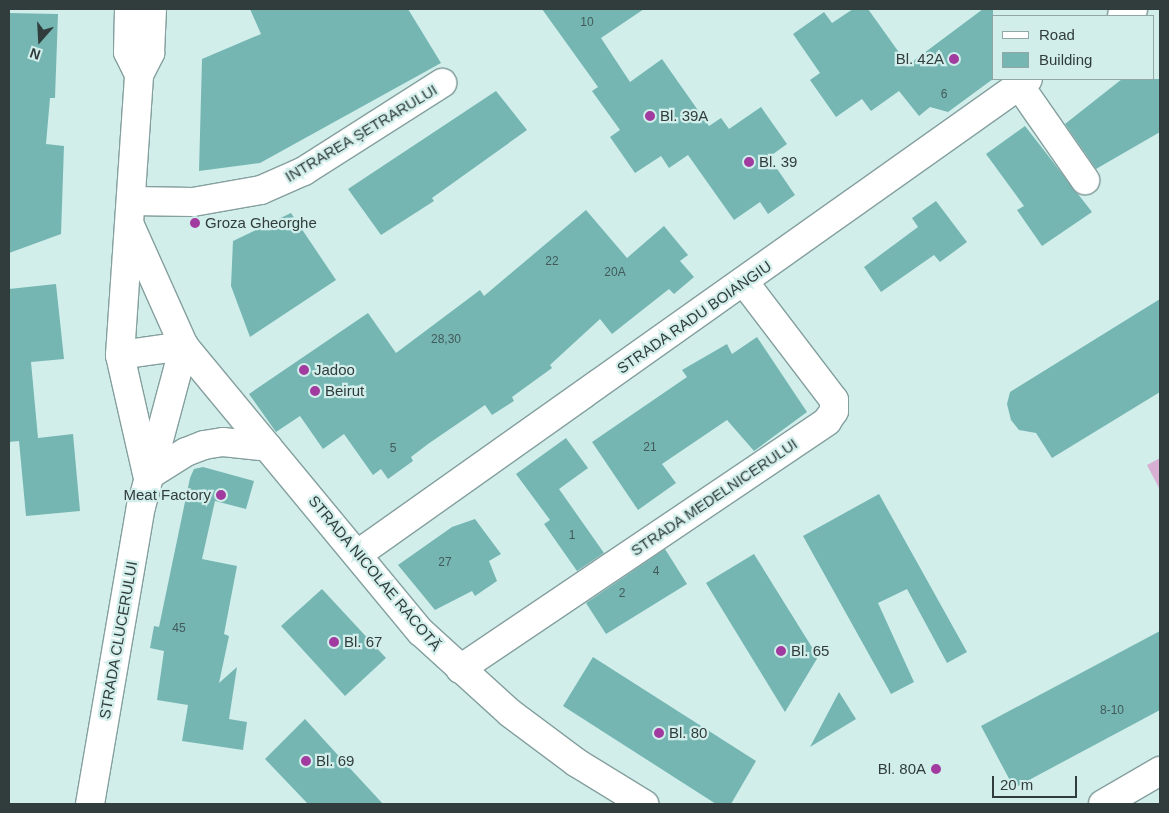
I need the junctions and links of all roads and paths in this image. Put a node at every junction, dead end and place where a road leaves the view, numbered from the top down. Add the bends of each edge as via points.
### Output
1 (129, 9) edge
2 (152, 9) edge
3 (139, 75) junction
4 (1023, 82) edge
5 (442, 83) dead end
6 (1085, 180) dead end
7 (130, 213) junction
8 (744, 282) junction
9 (184, 346) junction
10 (120, 355) junction
11 (268, 447) junction
12 (148, 476) junction
13 (358, 554) junction
14 (460, 670) junction
15 (1160, 771) edge
16 (90, 804) edge
17 (644, 804) edge
18 (1104, 804) edge

1 - 3 street, STRADA CLUCERULUI via 128,52
2 - 3 street, STRADA CLUCERULUI via 150,53
3 - 7 street, STRADA CLUCERULUI
4 - 6 street
4 - 8 street, STRADA RADU BOIANGIU
5 - 7 street, INTRAREA ȘETRARULUI via 304,171 261,190
7 - 9 street, STRADA CLUCERULUI
7 - 10 street, STRADA CLUCERULUI
8 - 13 street, STRADA RADU BOIANGIU
8 - 14 street, STRADA MEDELNICERULUI via 834,400 834,411 827,421
9 - 10 street
9 - 11 street, STRADA NICOLAE RACOTĂ
9 - 12 street, STRADA CLUCERULUI
10 - 12 street, STRADA CLUCERULUI
11 - 12 street via 223,442 204,445 186,452
11 - 13 street, STRADA NICOLAE RACOTĂ
12 - 16 street, STRADA CLUCERULUI
13 - 14 street, STRADA NICOLAE RACOTĂ via 421,632
14 - 17 street, STRADA NICOLAE RACOTĂ via 510,713 578,763
15 - 18 street

